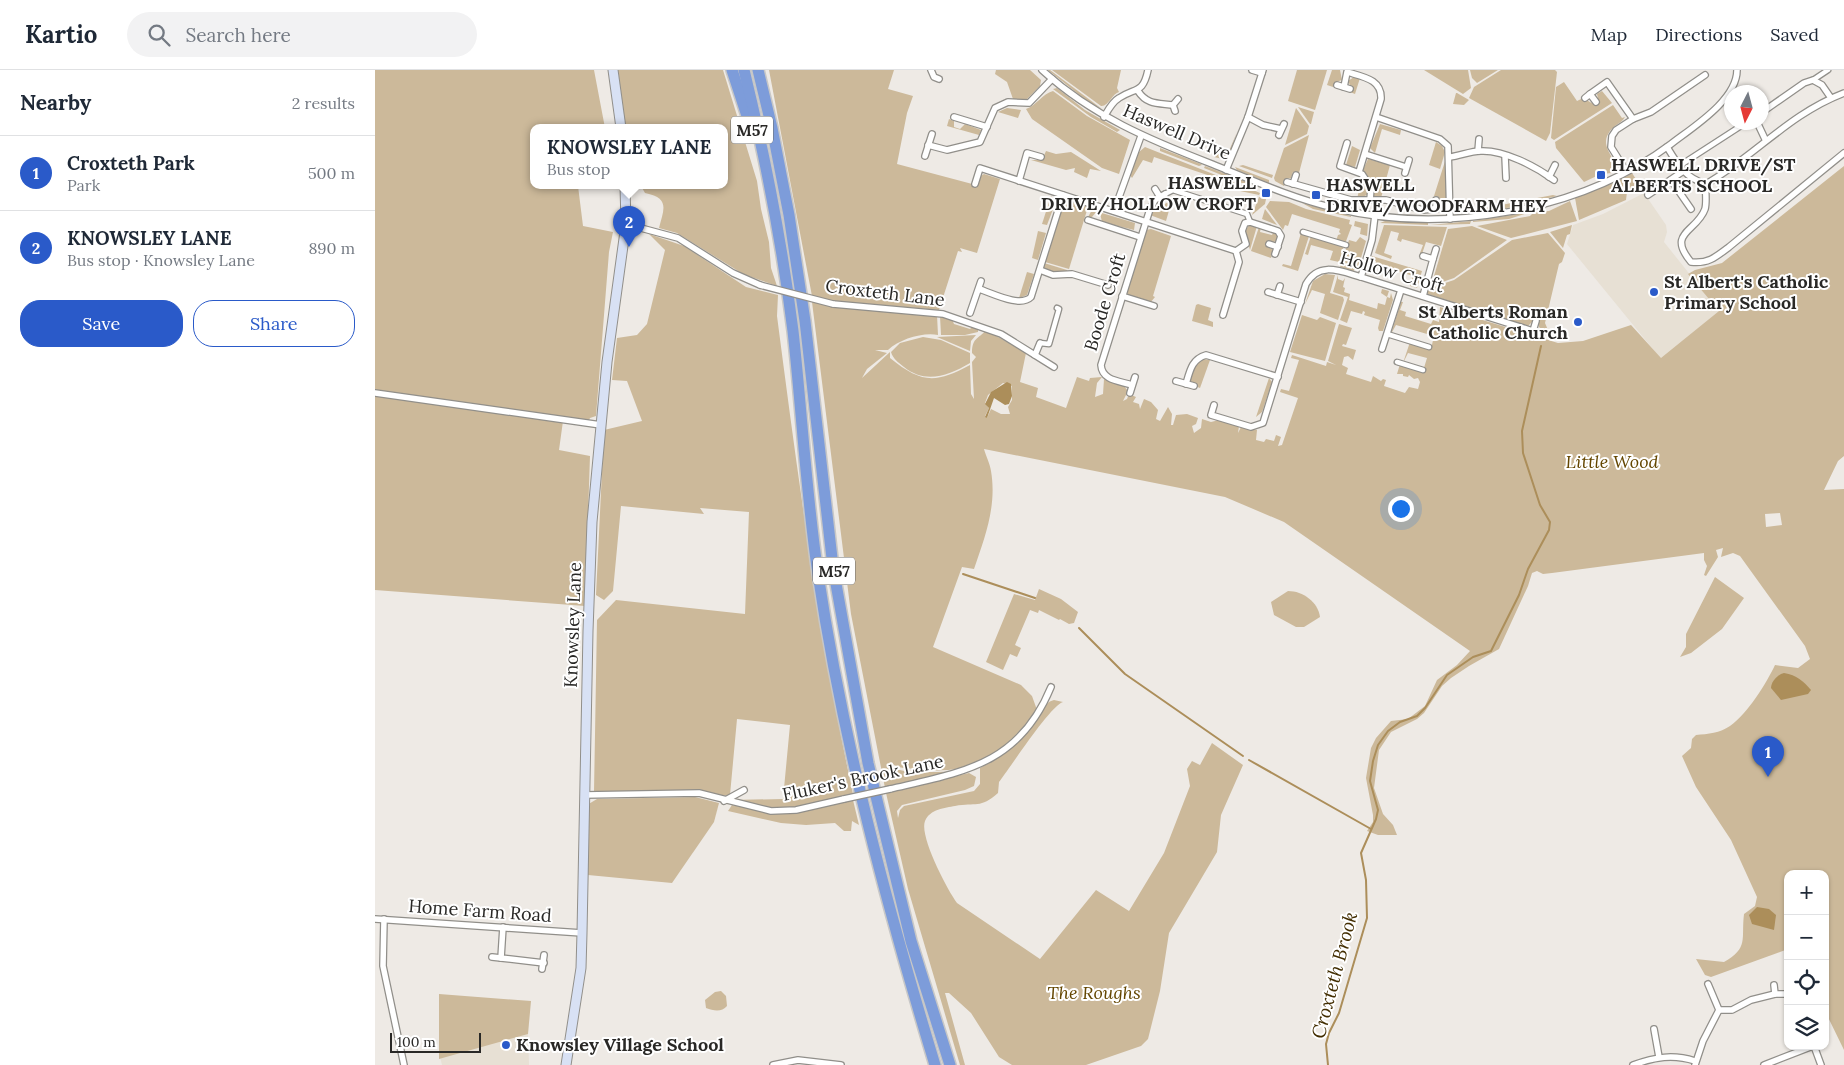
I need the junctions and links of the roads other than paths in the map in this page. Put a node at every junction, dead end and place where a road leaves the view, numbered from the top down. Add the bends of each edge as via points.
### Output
1 (613, 70) edge
2 (732, 70) edge
3 (744, 70) edge
4 (758, 70) edge
5 (931, 70) edge
6 (1042, 70) edge
7 (1148, 70) edge
8 (1252, 70) edge
9 (1737, 70) edge
10 (1827, 70) edge
11 (1344, 71) edge
12 (1263, 72) edge
13 (1705, 75) dead end
14 (939, 79) dead end
15 (1052, 79) junction
16 (1813, 80) junction
17 (1343, 87) dead end
18 (1138, 91) junction
19 (1844, 93) edge
20 (1831, 98) junction
21 (1178, 99) dead end
22 (1596, 102) dead end
23 (1769, 108) edge
24 (1104, 117) junction
25 (1248, 117) junction
26 (1376, 117) junction
27 (1633, 119) junction
28 (620, 124) edge
29 (958, 125) dead end
30 (987, 127) junction
31 (1281, 129) dead end
32 (1736, 130) edge
33 (1761, 130) edge
34 (932, 134) dead end
35 (1141, 136) junction
36 (1479, 139) dead end
37 (1765, 140) junction
38 (1347, 143) dead end
39 (929, 146) junction
40 (1667, 147) junction
41 (1478, 151) junction
42 (1844, 153) edge
43 (1365, 154) junction
44 (925, 156) dead end
45 (1505, 156) junction
46 (1041, 157) dead end
47 (1450, 157) junction
48 (1409, 160) dead end
49 (1555, 165) dead end
50 (1681, 169) junction
51 (1226, 170) junction
52 (1625, 171) junction
53 (1359, 172) junction
54 (1296, 175) dead end
55 (1506, 178) dead end
56 (1671, 180) junction
57 (1019, 181) junction
58 (975, 184) dead end
59 (1706, 184) junction
60 (625, 189) edge
61 (1155, 189) dead end
62 (770, 191) junction
63 (1063, 195) junction
64 (1648, 195) dead end
65 (1163, 196) junction
66 (1370, 200) junction
67 (1436, 200) dead end
68 (1691, 209) dead end
69 (1113, 211) junction
70 (1375, 215) junction
71 (1450, 219) junction
72 (1088, 220) dead end
73 (1145, 221) junction
74 (1250, 222) junction
75 (626, 224) junction
76 (1303, 232) dead end
77 (1141, 237) junction
78 (1269, 244) dead end
79 (1346, 245) dead end
80 (1278, 246) junction
81 (1437, 249) dead end
82 (1236, 251) junction
83 (1275, 254) dead end
84 (1423, 256) dead end
85 (1433, 259) junction
86 (1040, 270) junction
87 (1361, 277) junction
88 (981, 281) dead end
89 (1108, 285) dead end
90 (1280, 286) dead end
91 (979, 289) junction
92 (1401, 290) junction
93 (1268, 292) dead end
94 (1277, 295) junction
95 (1122, 296) junction
96 (1423, 296) junction
97 (1301, 302) junction
98 (1154, 306) dead end
99 (1057, 308) dead end
100 (970, 314) dead end
101 (1223, 315) dead end
102 (1537, 321) dead end
103 (1533, 331) junction
104 (1540, 333) dead end
105 (1387, 334) junction
106 (1040, 344) joint
107 (1429, 347) dead end
108 (1382, 348) dead end
109 (1035, 355) junction
110 (1397, 362) dead end
111 (1054, 367) dead end
112 (1423, 370) dead end
113 (1277, 376) junction
114 (1135, 377) dead end
115 (1176, 381) dead end
116 (1186, 384) junction
117 (1133, 385) junction
118 (1194, 386) dead end
119 (375, 393) edge
120 (1130, 393) dead end
121 (1214, 405) dead end
122 (601, 425) junction
123 (1051, 688) dead end
124 (744, 790) dead end
125 (584, 795) junction
126 (724, 801) junction
127 (375, 919) edge
128 (384, 919) junction
129 (503, 927) junction
130 (583, 933) junction
131 (544, 955) dead end
132 (492, 957) dead end
133 (501, 958) junction
134 (1708, 984) dead end
135 (1774, 985) dead end
136 (1775, 994) junction
137 (1784, 994) edge
138 (1719, 1010) junction
139 (1664, 1031) dead end
140 (1803, 1050) edge
141 (1815, 1050) edge
142 (1659, 1056) junction
143 (1695, 1063) edge
144 (404, 1065) edge
145 (566, 1065) edge
146 (773, 1065) edge
147 (841, 1065) edge
148 (935, 1065) edge
149 (949, 1065) edge
150 (1633, 1065) edge
151 (1764, 1065) edge
152 (1821, 1065) edge

1 - 28 main road
2 - 62 highway, M57
3 - 62 highway, M57
4 - 149 highway, M57 via 789,215 805,321 833,568 867,763 911,941
5 - 14 street
6 - 15 street, Haswell Drive
7 - 18 street via 1145,83
8 - 12 street
9 - 40 street, Haswell Drive via 1734,84 1718,106
10 - 16 street
11 - 17 street
11 - 26 street via 1371,79 1379,86 1381,98
12 - 25 street
13 - 27 street via 1651,112
15 - 24 street, Haswell Drive
15 - 30 street via 1029,103 1008,102 995,108
16 - 20 street via 1822,85
16 - 23 street
18 - 21 street via 1152,104 1174,108
18 - 24 street via 1118,98
19 - 20 street
20 - 37 street
22 - 27 street via 1587,96 1607,82
24 - 35 street, Haswell Drive
25 - 31 street
25 - 51 street
26 - 43 street
26 - 47 street via 1440,139 1448,146
27 - 52 street via 1616,130 1610,142
29 - 30 street via 957,118
30 - 39 street via 983,139 975,145 947,150
32 - 50 street
33 - 37 street
34 - 39 street
35 - 51 street, Haswell Drive
35 - 69 street
36 - 41 street
37 - 59 street via 1729,171
38 - 53 street via 1339,166
39 - 44 street
40 - 50 street
40 - 52 street, Haswell Drive
41 - 45 street
41 - 47 street
42 - 59 street via 1710,262 1691,262 1683,253 1681,243 1684,233 1705,208
43 - 48 street via 1406,170
43 - 53 street
45 - 49 street via 1551,178
45 - 55 street
46 - 57 street via 1027,153
47 - 71 street
50 - 56 street
50 - 59 street via 1692,180
51 - 70 street, Haswell Drive via 1307,200
52 - 71 street, Haswell Drive via 1587,189 1542,204 1499,214
53 - 66 street via 1369,184
54 - 66 street via 1290,183 1336,198
56 - 64 street
56 - 68 street
57 - 58 street via 980,168
57 - 63 street
60 - 75 main road, Knowsley Lane
61 - 65 street
62 - 148 highway, M57 via 793,330 818,574 853,771
63 - 69 street
63 - 86 street
65 - 73 street, Boode Croft via 1152,204
65 - 74 street via 1173,190 1247,214
66 - 67 street via 1386,200 1423,210 1439,208
69 - 73 street
70 - 71 street, Haswell Drive
70 - 87 street via 1372,240
72 - 77 street, Boode Croft
73 - 77 street, Boode Croft
73 - 82 street
74 - 80 street via 1278,230 1281,236
74 - 82 street via 1245,223 1242,231 1245,244
75 - 109 street, Croxteth Lane, bridge via 678,238 733,274 760,285 833,304 943,314 1001,334
75 - 122 main road, Knowsley Lane
76 - 79 street
77 - 95 street, Boode Croft
78 - 80 street
80 - 83 street
81 - 85 street
82 - 101 street via 1239,262
84 - 85 street
85 - 96 street
86 - 89 street, Boode Croft via 1053,275 1079,275
86 - 91 street via 1028,300 1019,301
87 - 92 street, Hollow Croft
87 - 97 street, Hollow Croft via 1328,269 1316,272 1306,284
88 - 91 street
90 - 94 street
91 - 100 street
92 - 96 street, Hollow Croft
92 - 105 street
93 - 94 street
94 - 97 street
95 - 98 street
95 - 117 street, Boode Croft via 1101,369 1109,378
96 - 103 street, Hollow Croft
97 - 113 street, Hollow Croft
99 - 106 street via 1049,344
102 - 103 street
103 - 104 street, Hollow Croft
105 - 107 street
105 - 108 street
106 - 109 street
109 - 111 street, Croxteth Lane
110 - 112 street
113 - 116 street via 1206,355 1192,365
113 - 121 street, Hollow Croft via 1260,426 1251,427 1211,417
114 - 117 street
115 - 116 street
116 - 118 street
117 - 120 street
119 - 122 street
122 - 125 main road, Knowsley Lane via 592,531
123 - 126 street, Fluker's Brook Lane, bridge via 1031,725 1008,747 984,763 959,773 796,810 771,811
124 - 126 street
125 - 126 street, Fluker's Brook Lane via 699,794
125 - 130 main road, Knowsley Lane
127 - 128 street, Home Farm Road
128 - 129 street, Home Farm Road
128 - 144 street via 383,966
129 - 130 street, Home Farm Road
129 - 133 street
130 - 145 main road, Knowsley Lane
131 - 133 street via 543,966
132 - 133 street
134 - 138 street
135 - 136 street
136 - 137 street
136 - 138 street via 1751,1000 1732,1010
138 - 143 street
139 - 142 street via 1655,1032
140 - 151 street
141 - 152 street
142 - 143 street via 1673,1056
142 - 150 street
146 - 147 street via 798,1060

